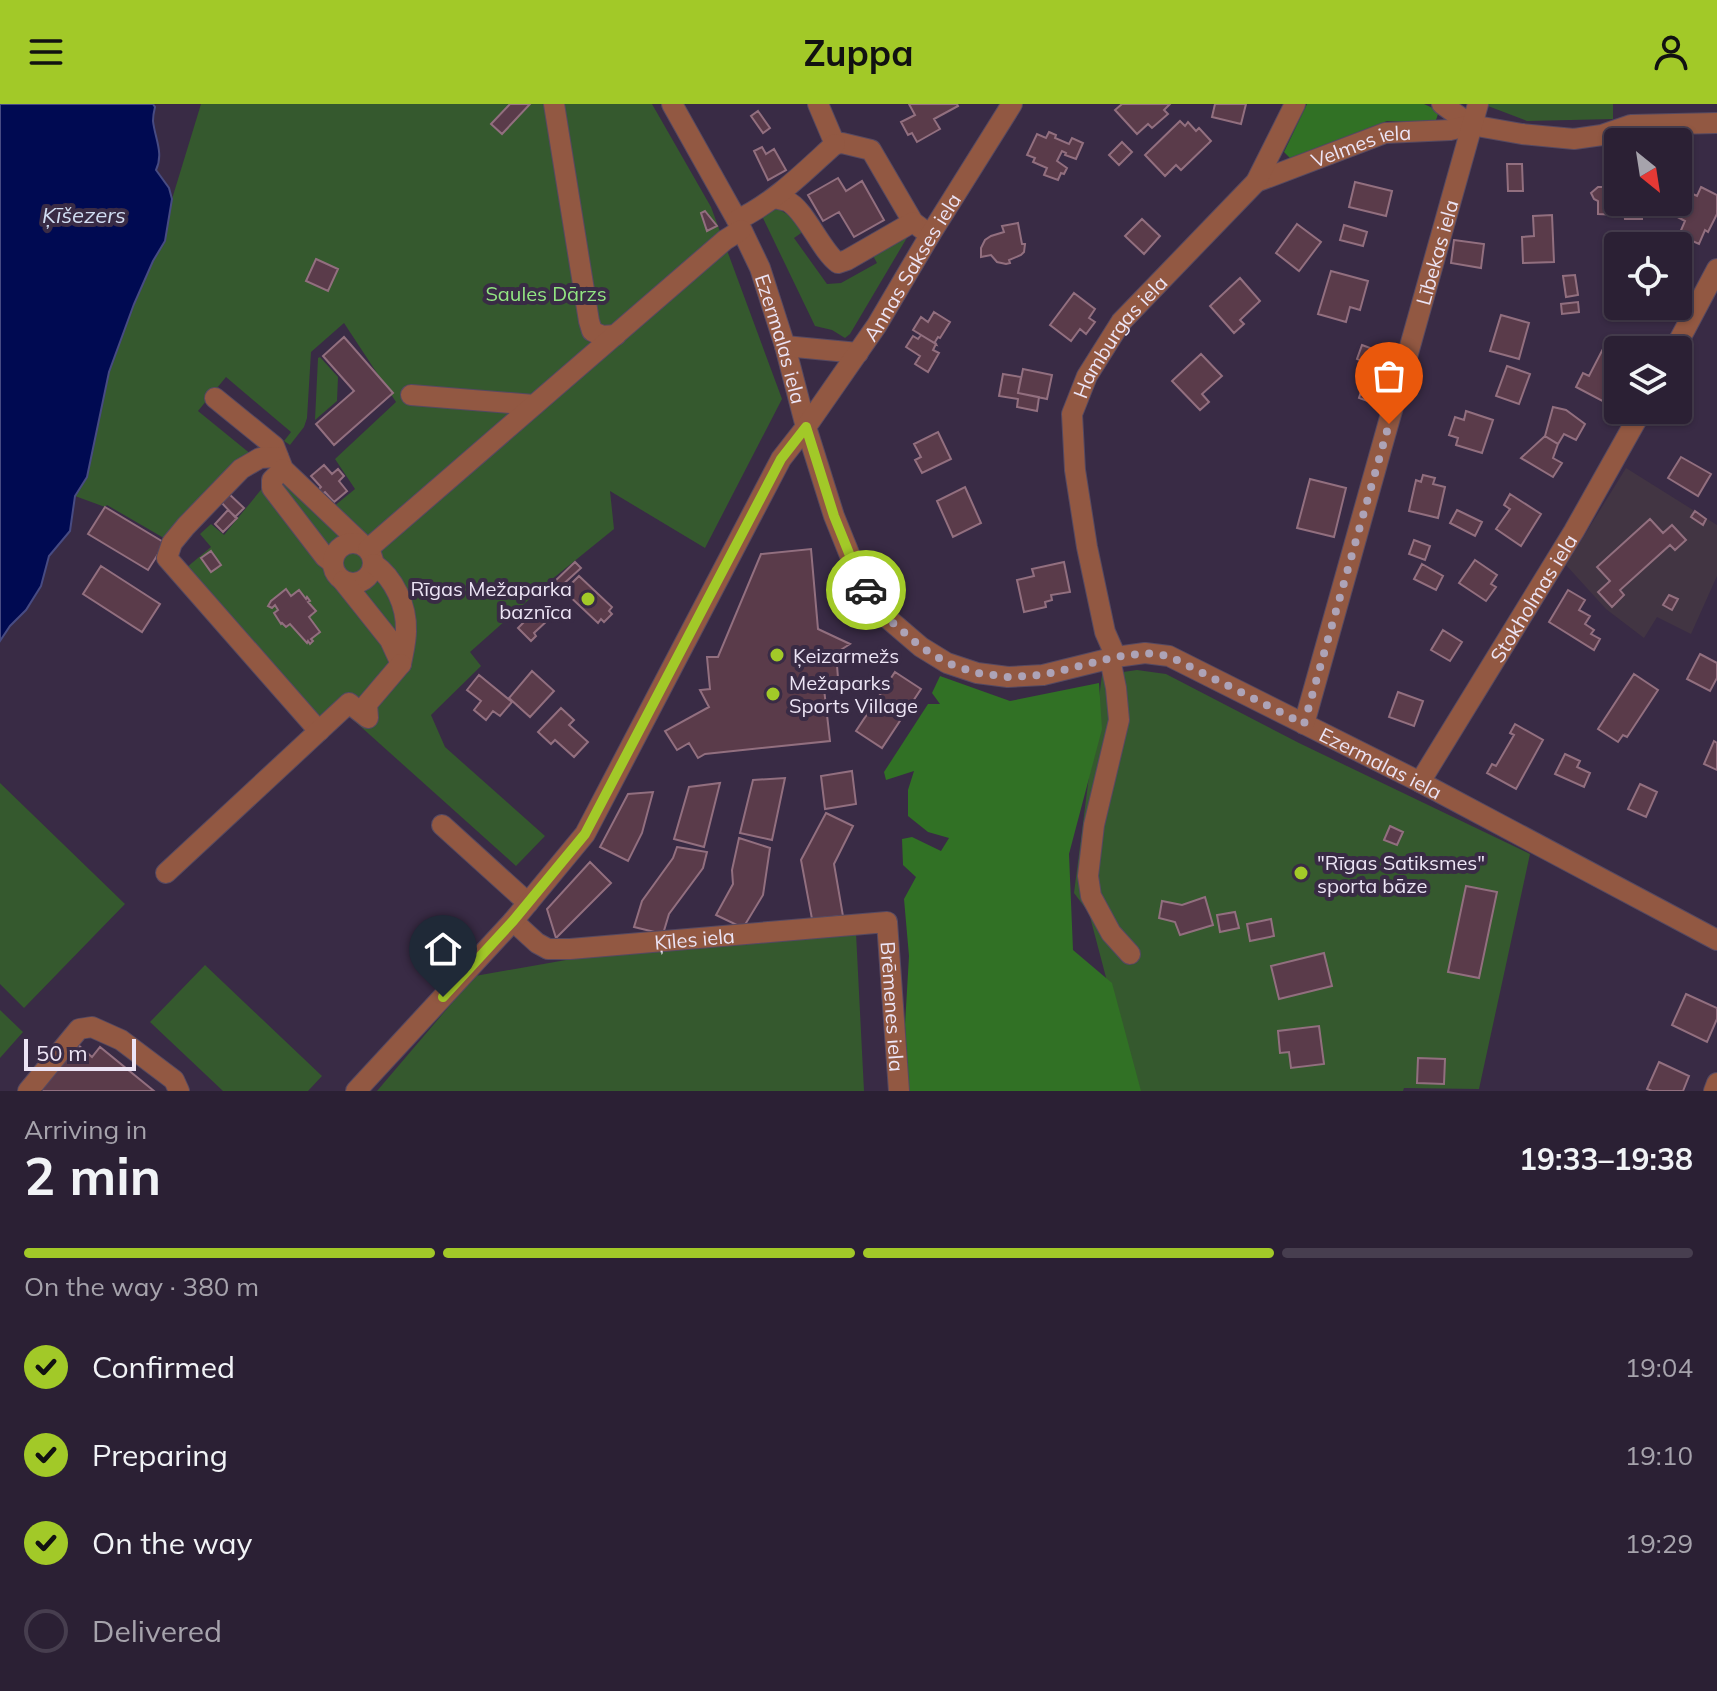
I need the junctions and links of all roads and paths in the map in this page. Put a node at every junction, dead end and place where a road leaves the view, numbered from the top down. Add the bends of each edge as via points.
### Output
1 (554, 104) edge
2 (672, 104) edge
3 (818, 104) edge
4 (1295, 104) edge
5 (1442, 104) edge
6 (1478, 104) edge
7 (1003, 107) edge
8 (1717, 123) edge
9 (1471, 125) junction
10 (835, 144) junction
11 (1256, 182) junction
12 (774, 198) junction
13 (739, 225) junction
14 (922, 228) junction
15 (1717, 269) edge
16 (616, 335) junction
17 (1681, 336) edge
18 (785, 346) junction
19 (858, 353) junction
20 (411, 395) dead end
21 (215, 398) dead end
22 (534, 405) junction
23 (1634, 424) edge
24 (806, 427) junction
25 (281, 463) junction
26 (369, 553) junction
27 (338, 572) junction
28 (1113, 658) junction
29 (401, 664) junction
30 (1304, 724) junction
31 (319, 731) junction
32 (1420, 782) junction
33 (442, 825) dead end
34 (166, 873) dead end
35 (528, 903) junction
36 (513, 921) junction
37 (887, 922) joint
38 (1717, 940) edge
39 (1130, 954) dead end
40 (1717, 1083) edge
41 (28, 1091) edge
42 (179, 1091) edge
43 (356, 1091) edge
44 (899, 1091) edge
45 (1714, 1091) edge

1 - 16 street via 589,321 592,331
2 - 13 street, Ezermalas iela
3 - 10 street
4 - 11 street, Hamburgas iela
5 - 9 street, Velmes iela
6 - 9 street, Lībekas iela
7 - 14 street, Annas Sakses iela
8 - 9 street, Velmes iela via 1631,125 1574,139
9 - 11 street, Velmes iela via 1385,133
9 - 30 street, Lībekas iela
10 - 12 street
10 - 14 street via 871,150
11 - 28 street, Hamburgas iela via 1121,322 1087,376 1072,414 1087,547
12 - 13 street
12 - 14 street via 791,202 838,263
13 - 16 street
13 - 18 street, Ezermalas iela via 760,268
14 - 19 street, Annas Sakses iela via 877,325
15 - 17 street
16 - 22 street
18 - 19 street
18 - 24 street, Ezermalas iela
19 - 24 street, Annas Sakses iela
20 - 22 street
21 - 25 street via 274,446
22 - 26 street
23 - 32 street, Stokholmas iela
24 - 28 street, Ezermalas iela via 861,583 886,617 921,647 947,663 1008,677 1043,675
24 - 35 street, Annas Sakses iela via 781,459 585,834
25 - 26 street
25 - 27 street via 272,488
25 - 31 street via 260,458 241,469 186,526 167,558
26 - 27 street via 354,543 344,546 336,553
26 - 27 street via 371,574 363,581 353,584
26 - 29 street via 400,597 407,630
27 - 29 street via 390,640
28 - 30 street, Ezermalas iela via 1169,656
28 - 39 street, Hamburgas iela via 1119,720 1094,825 1088,876 1091,896 1111,933
29 - 31 street via 367,704 368,718 349,703
30 - 32 street, Ezermalas iela
31 - 34 street
32 - 38 street, Ezermalas iela
33 - 35 street
35 - 36 street, Annas Sakses iela
36 - 37 street, Ķīles iela via 548,949
36 - 43 street, Annas Sakses iela
37 - 44 street, Brēmenes iela
40 - 45 street
41 - 42 street via 79,1029 92,1027 121,1040 174,1080

